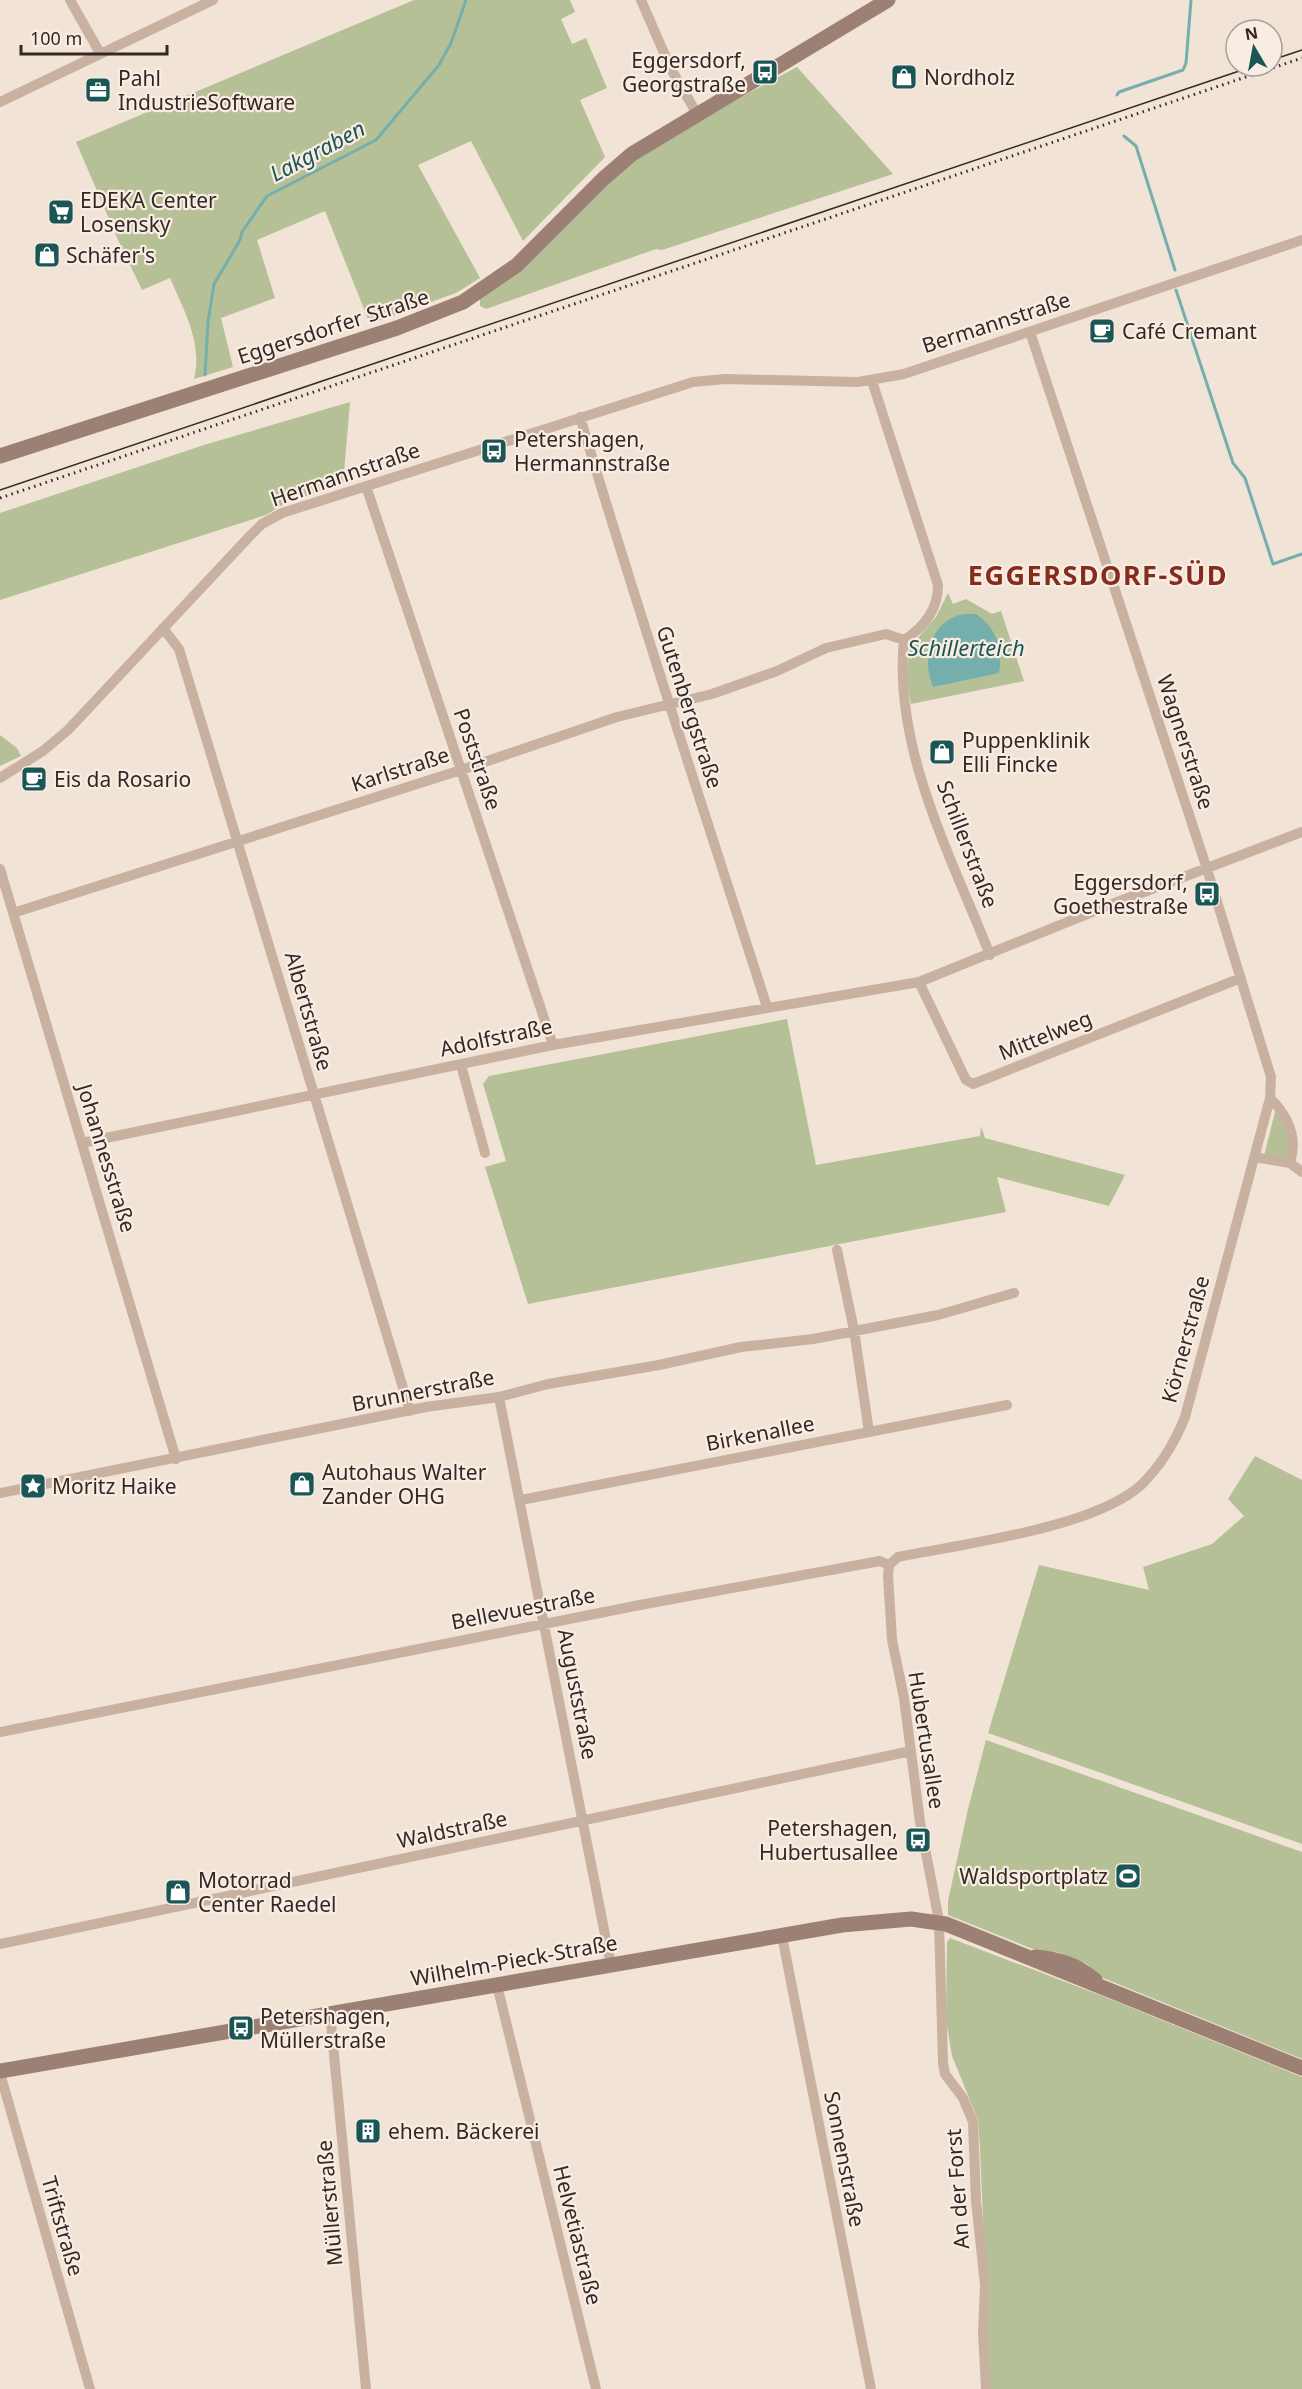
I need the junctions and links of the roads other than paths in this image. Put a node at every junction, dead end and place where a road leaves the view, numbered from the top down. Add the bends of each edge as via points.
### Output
1 (70, 0) edge
2 (213, 0) edge
3 (641, 0) edge
4 (888, 0) edge
5 (100, 53) junction
6 (0, 102) edge
7 (697, 114) junction
8 (1302, 240) edge
9 (1030, 332) junction
10 (872, 381) junction
11 (693, 382) joint
12 (580, 417) junction
13 (0, 456) edge
14 (366, 486) junction
15 (163, 628) junction
16 (904, 640) junction
17 (671, 704) junction
18 (26, 761) junction
19 (0, 769) edge
20 (461, 770) junction
21 (0, 778) edge
22 (1302, 832) edge
23 (239, 841) junction
24 (0, 869) edge
25 (1208, 869) junction
26 (13, 913) junction
27 (990, 955) junction
28 (1241, 978) junction
29 (920, 982) junction
30 (767, 1007) junction
31 (553, 1045) junction
32 (461, 1065) junction
33 (314, 1095) junction
34 (1270, 1098) junction
35 (82, 1143) junction
36 (485, 1153) dead end
37 (1254, 1157) junction
38 (1290, 1163) junction
39 (1302, 1172) edge
40 (837, 1250) dead end
41 (1014, 1293) dead end
42 (854, 1330) junction
43 (499, 1396) junction
44 (1007, 1405) dead end
45 (410, 1411) junction
46 (869, 1432) junction
47 (177, 1459) junction
48 (0, 1493) edge
49 (521, 1500) junction
50 (1052, 1525) joint
51 (889, 1565) junction
52 (544, 1624) junction
53 (0, 1732) edge
54 (911, 1751) junction
55 (584, 1821) junction
56 (939, 1921) junction
57 (782, 1936) junction
58 (0, 1944) edge
59 (611, 1965) junction
60 (497, 1985) junction
61 (330, 2013) junction
62 (1302, 2068) edge
63 (0, 2072) edge
64 (90, 2389) edge
65 (366, 2389) edge
66 (596, 2389) edge
67 (871, 2389) edge
68 (986, 2389) edge

1 - 5 street
2 - 5 street
3 - 7 street via 671,69
4 - 7 street, Eggersdorfer Straße
5 - 6 street
7 - 13 street, Eggersdorfer Straße via 632,154 517,265 463,303 398,328
8 - 9 street, Bermannstraße
9 - 10 street, Bermannstraße
9 - 25 street, Wagnerstraße
10 - 11 street, Bermannstraße
10 - 16 street via 938,585 937,601 930,616
11 - 12 street, Hermannstraße
12 - 14 street, Hermannstraße
12 - 17 street, Gutenbergstraße via 622,562
14 - 15 street, Hermannstraße via 282,513 262,524
14 - 20 street, Poststraße
15 - 18 street, Hermannstraße via 68,730
15 - 23 street, Albertstraße via 180,649
16 - 17 street, Karlstraße via 886,634 826,648 712,694
16 - 27 street, Schillerstraße via 902,693 916,766
17 - 20 street, Karlstraße via 617,717
17 - 30 street, Gutenbergstraße
18 - 19 street, Hermannstraße
18 - 21 street, Hermannstraße
20 - 23 street, Karlstraße
20 - 31 street, Poststraße
22 - 25 street, Adolfstraße
23 - 26 street, Karlstraße
23 - 33 street, Albertstraße
24 - 26 street, Johannesstraße
25 - 27 street, Adolfstraße
25 - 28 street, Wagnerstraße
26 - 35 street, Johannesstraße
27 - 29 street, Adolfstraße
28 - 29 street, Mittelweg via 973,1084 966,1080
28 - 34 street, Wagnerstraße via 1271,1077
29 - 30 street, Adolfstraße
30 - 31 street, Adolfstraße
31 - 32 street, Adolfstraße
32 - 33 street, Adolfstraße
32 - 36 street
33 - 35 street, Adolfstraße
33 - 45 street, Albertstraße
34 - 37 street, Körnerstraße
34 - 38 street via 1290,1127 1294,1150
35 - 47 street, Johannesstraße
37 - 38 street
37 - 50 street, Körnerstraße via 1177,1437 1152,1472 1125,1496 1092,1513
38 - 39 street
40 - 42 street
41 - 42 street, Brunnerstraße via 938,1315
42 - 43 street, Brunnerstraße via 731,1349
42 - 46 street
43 - 45 street, Brunnerstraße
43 - 49 street, Auguststraße
44 - 46 street, Birkenallee
45 - 47 street, Brunnerstraße
46 - 49 street, Birkenallee
47 - 48 street, Brunnerstraße
49 - 52 street, Auguststraße
50 - 51 street, Bellevuestraße via 898,1557
51 - 52 street, Bellevuestraße via 879,1561
51 - 54 street, Hubertusallee via 892,1640
52 - 53 street, Bellevuestraße
52 - 55 street, Auguststraße
54 - 55 street, Waldstraße
54 - 56 street, Hubertusallee
55 - 58 street, Waldstraße
55 - 59 street, Auguststraße
56 - 57 street, Wilhelm-Pieck-Straße via 865,1922
56 - 62 street, Wilhelm-Pieck-Straße
56 - 68 street, An der Forst via 943,2063 945,2074 963,2098 973,2122 985,2285
57 - 59 street, Wilhelm-Pieck-Straße
57 - 67 street, Sonnenstraße
59 - 60 street, Wilhelm-Pieck-Straße
60 - 61 street, Wilhelm-Pieck-Straße
60 - 66 street, Helvetiastraße
61 - 63 street, Wilhelm-Pieck-Straße
61 - 65 street, Müllerstraße
63 - 64 street, Triftstraße

